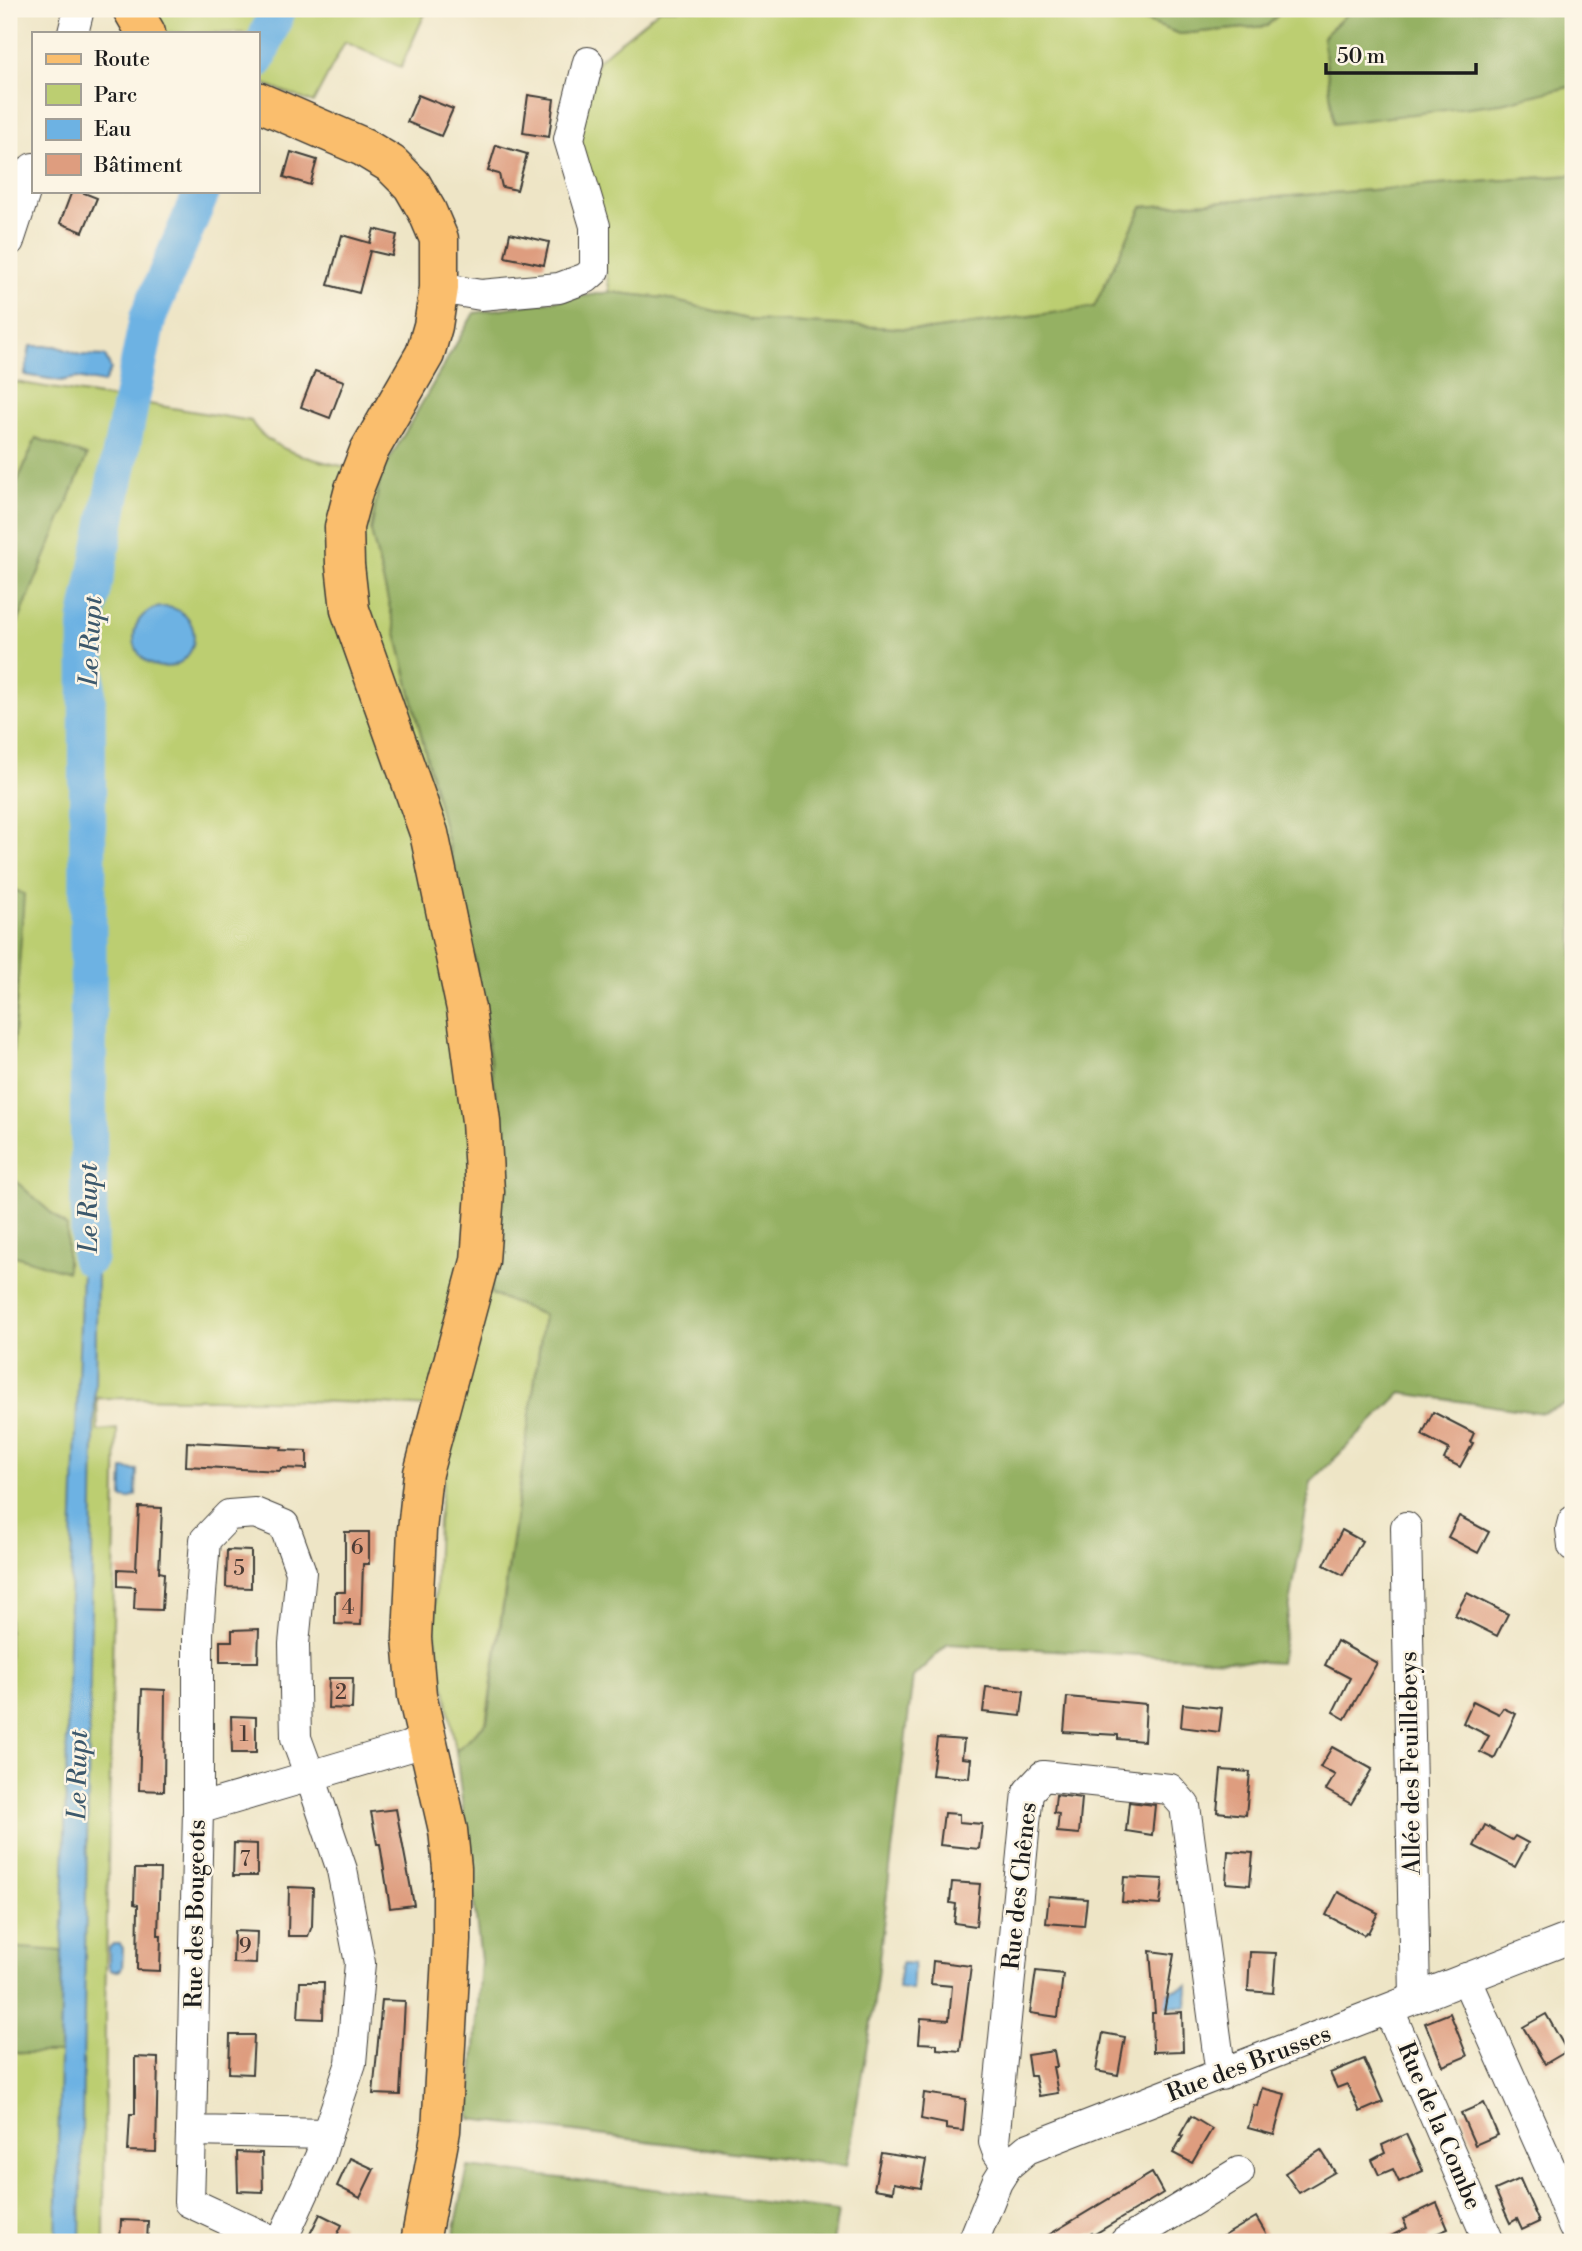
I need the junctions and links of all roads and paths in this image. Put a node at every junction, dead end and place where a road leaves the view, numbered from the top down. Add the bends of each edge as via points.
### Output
1 (79, 9) edge
2 (132, 9) edge
3 (72, 32) edge
4 (145, 32) edge
5 (588, 62) dead end
6 (259, 101) edge
7 (32, 171) edge
8 (9, 241) edge
9 (439, 288) junction
10 (1573, 1521) edge
11 (1406, 1527) dead end
12 (1573, 1546) edge
13 (428, 1741) junction
14 (310, 1776) junction
15 (198, 1809) junction
16 (1573, 1937) edge
17 (1466, 1978) junction
18 (1402, 2004) junction
19 (1221, 2075) junction
20 (191, 2131) junction
21 (327, 2134) junction
22 (1007, 2166) junction
23 (1239, 2172) dead end
24 (1573, 2226) edge
25 (275, 2242) edge
26 (281, 2242) edge
27 (420, 2242) edge
28 (972, 2242) edge
29 (1125, 2242) edge
30 (1489, 2242) edge

1 - 3 street
2 - 4 main road
5 - 9 street via 569,139 595,226 595,270 559,288 481,295
6 - 9 main road via 363,148 405,178 439,239
7 - 8 street
9 - 13 main road via 425,354 369,451 344,527 349,610 429,833 466,1009 481,1121 485,1192 480,1261 423,1473 417,1530 412,1638 416,1695
10 - 12 street
11 - 18 street, Allée des Feuillebeys
13 - 14 street
13 - 27 main road via 448,1830 452,1940 441,2131
14 - 15 street
14 - 15 street, Rue des Bougeots via 296,1738 294,1644 301,1572 284,1525 255,1513 229,1515 205,1540 198,1633
14 - 21 street, Rue des Bougeots via 342,1870 360,1963 351,2063
15 - 20 street, Rue des Bougeots
16 - 17 street, Rue des Brusses
17 - 18 street, Rue des Brusses
17 - 24 street
18 - 19 street, Rue des Brusses
18 - 30 street, Rue de la Combe
19 - 22 street, Rue des Brusses via 1027,2149
19 - 22 street, Rue des Chênes via 1185,1806 1170,1788 1043,1776 1028,1792 994,2142
20 - 21 street
20 - 25 street, Rue des Bougeots via 189,2202
21 - 26 street, Rue des Bougeots
22 - 28 street, Rue des Brusses
23 - 29 street

